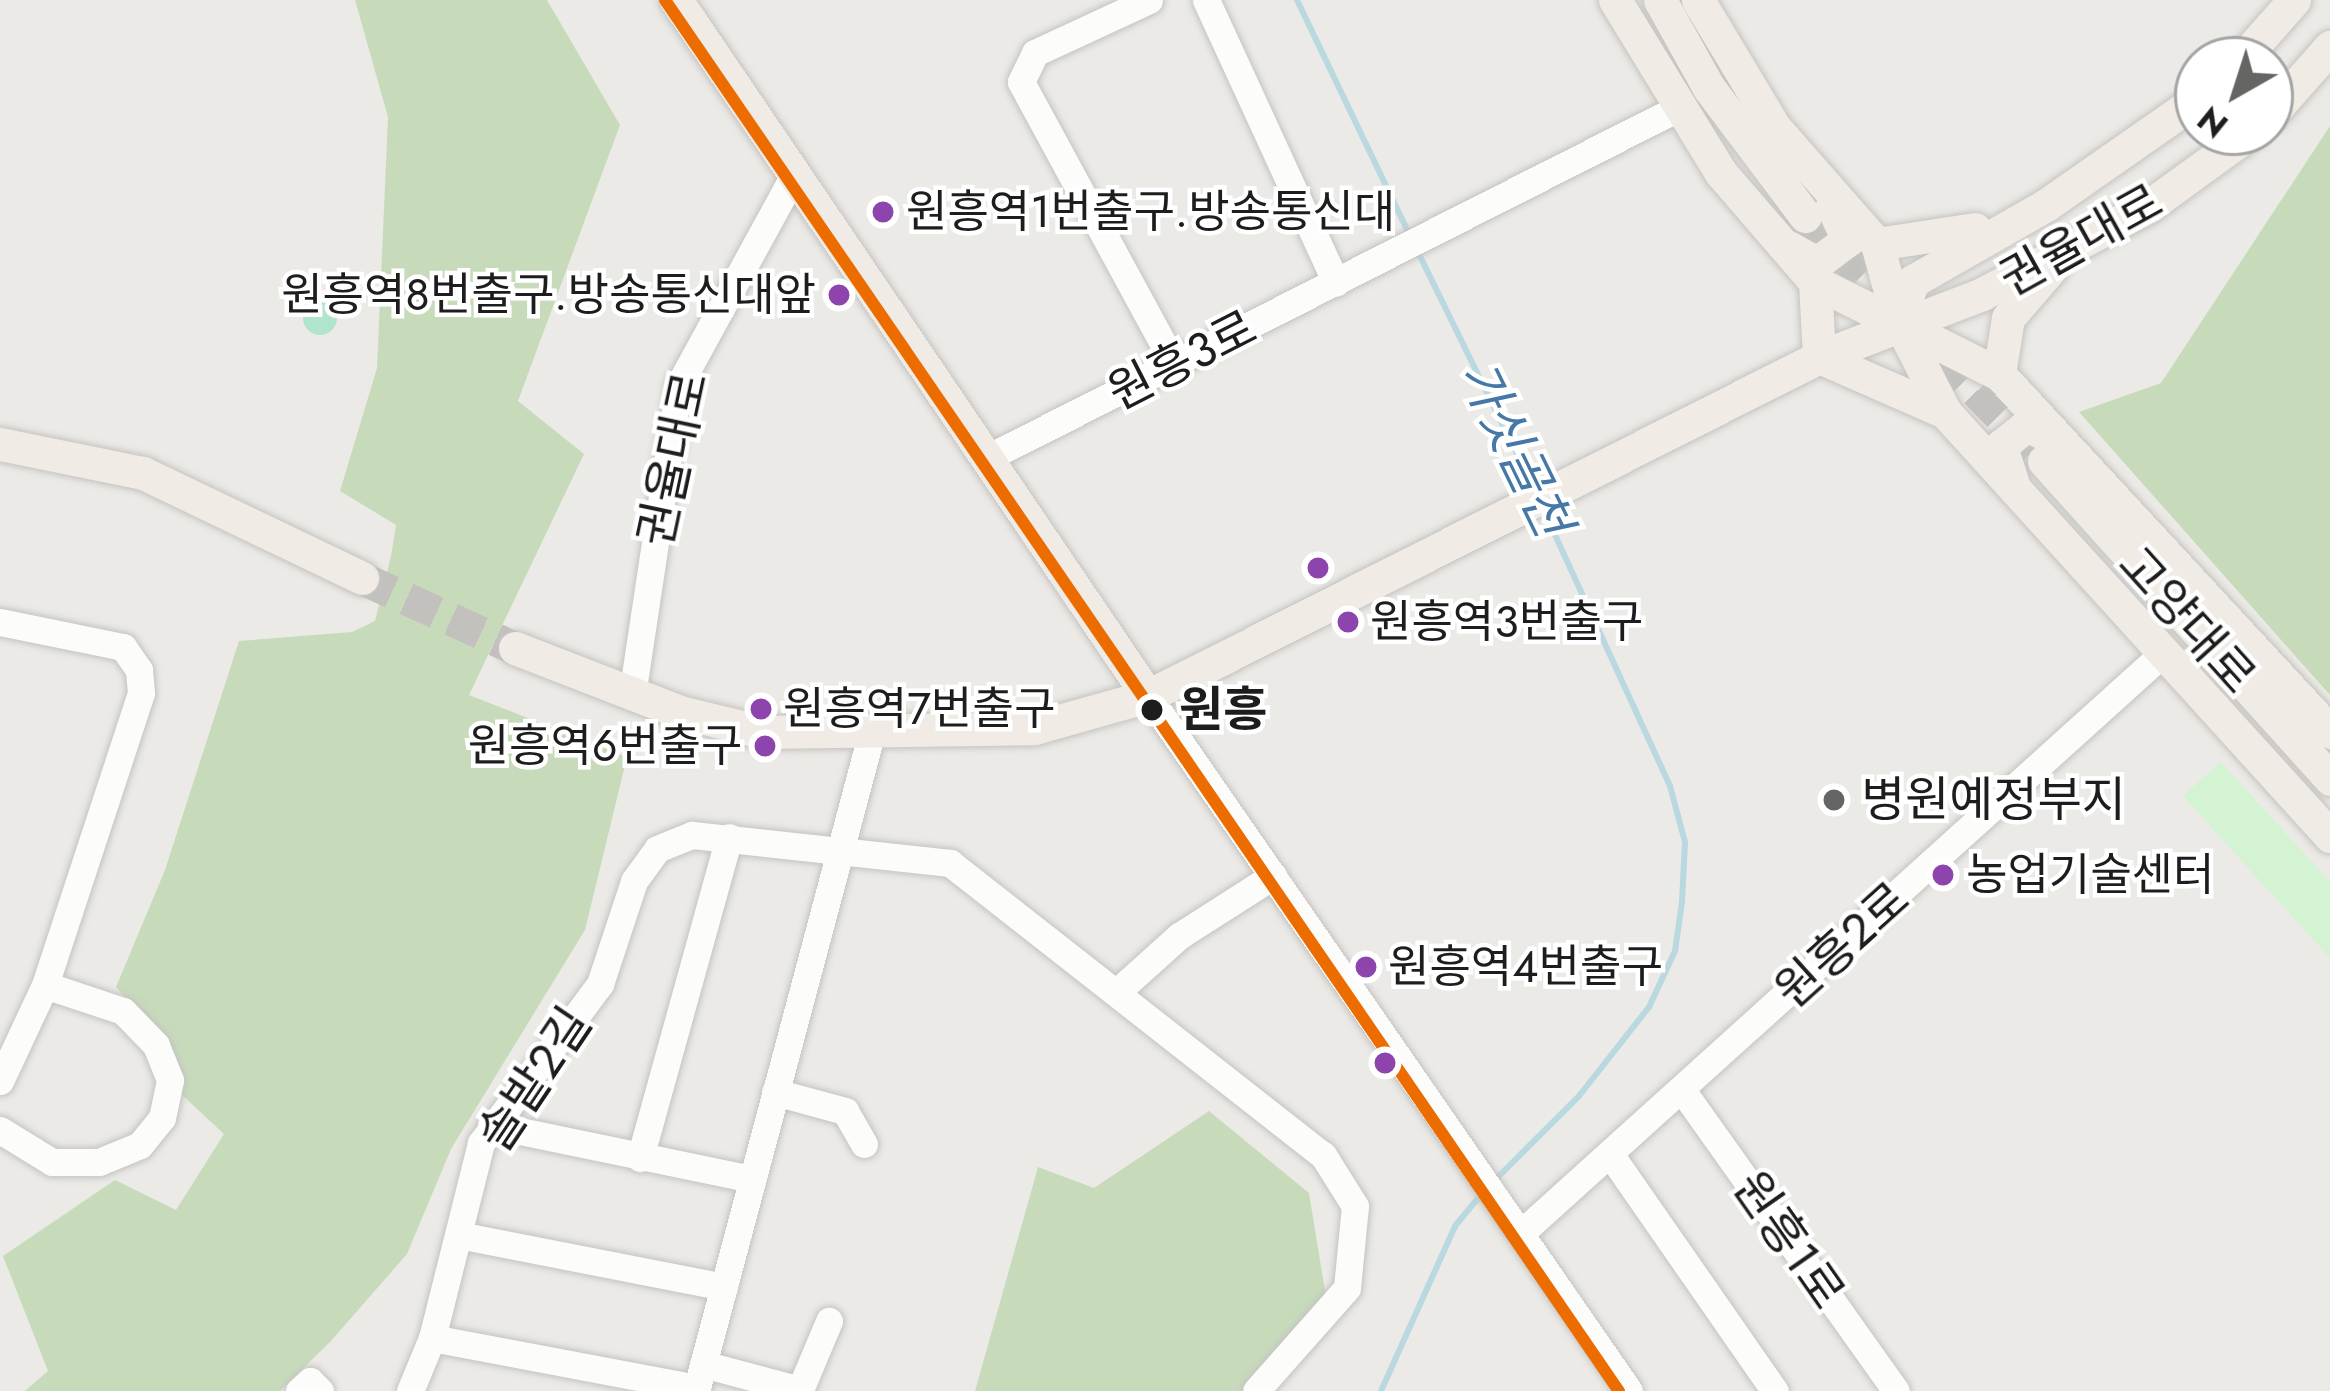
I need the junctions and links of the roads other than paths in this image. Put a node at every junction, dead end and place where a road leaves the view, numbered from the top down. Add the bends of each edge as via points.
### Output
1 (676, 0) edge
2 (1148, 0) edge
3 (1206, 0) edge
4 (1615, 0) edge
5 (1660, 0) edge
6 (1698, 0) edge
7 (2294, 0) edge
8 (2262, 36) edge
9 (2330, 47) edge
10 (2294, 88) edge
11 (1676, 109) junction
12 (2174, 116) edge
13 (2218, 156) edge
14 (794, 176) junction
15 (1815, 204) junction
16 (2046, 205) junction
17 (1776, 241) junction
18 (1877, 244) junction
19 (2075, 245) junction
20 (1336, 282) junction
21 (1815, 283) junction
22 (1898, 320) junction
23 (1819, 357) junction
24 (1174, 364) junction
25 (1999, 374) junction
26 (1946, 412) junction
27 (0, 444) edge
28 (2058, 454) junction
29 (987, 458) junction
30 (2017, 496) junction
31 (362, 578) tunnel mouth
32 (0, 622) edge
33 (515, 648) tunnel mouth
34 (2161, 655) junction
35 (632, 695) junction
36 (1148, 696) junction
37 (2330, 732) edge
38 (871, 735) junction
39 (2330, 779) edge
40 (2330, 836) edge
41 (730, 837) junction
42 (841, 846) junction
43 (1273, 876) junction
44 (46, 986) junction
45 (1119, 990) junction
46 (8, 1050) edge
47 (0, 1081) edge
48 (1682, 1090) junction
49 (775, 1092) junction
50 (491, 1125) junction
51 (0, 1130) edge
52 (864, 1144) dead end
53 (1610, 1154) junction
54 (640, 1158) junction
55 (752, 1179) junction
56 (1520, 1233) junction
57 (459, 1235) junction
58 (724, 1287) junction
59 (829, 1321) dead end
60 (433, 1338) junction
61 (699, 1381) edge
62 (299, 1391) edge
63 (320, 1391) edge
64 (410, 1391) edge
65 (1256, 1391) edge
66 (1629, 1391) edge
67 (1775, 1391) edge
68 (1896, 1391) edge

1 - 14 main road
2 - 24 street via 1035,53 1021,82
3 - 20 street
4 - 11 main road
5 - 15 main road via 1709,88
6 - 15 main road
7 - 8 main road
9 - 10 main road
11 - 17 main road
11 - 20 street, 원흥3로
12 - 16 main road, 권율대로
13 - 19 main road, 권율대로 via 2149,206
14 - 29 main road
14 - 35 street, 권율대로 via 679,386
15 - 17 main road via 1849,240 1817,262
15 - 18 main road
16 - 18 main road via 1948,238
16 - 22 main road, 권율대로 via 1913,281
17 - 21 main road
18 - 22 main road
19 - 22 main road, 권율대로 via 1937,316
19 - 25 main road via 2008,318
20 - 24 street, 원흥3로
21 - 22 main road
21 - 23 main road
22 - 23 main road, 권율대로
22 - 25 main road
22 - 26 main road
23 - 26 main road
23 - 36 main road, 권율대로
24 - 29 street, 원흥3로
25 - 28 main road
26 - 30 main road
27 - 31 main road via 143,473
28 - 30 main road via 2027,425 2001,446
28 - 37 main road
28 - 39 main road, 고양대로
29 - 36 main road
30 - 34 main road
32 - 44 street via 123,647 139,670 141,692
33 - 35 main road
34 - 40 main road
34 - 48 street, 원흥2로
35 - 38 main road via 762,732
36 - 38 main road via 1034,728
36 - 43 street
38 - 42 street
41 - 42 street, 솔밭2길
41 - 50 street, 솔밭2길 via 692,835 657,849 634,881 601,984
41 - 54 street, 솔밭2길
42 - 45 street, 솔밭2길 via 950,863
42 - 49 street
43 - 45 street via 1179,936
43 - 56 street
44 - 46 street
44 - 51 street via 123,1011 156,1046 170,1080 162,1118 140,1145 99,1162 52,1162
45 - 65 street, 솔밭2길 via 1323,1155 1355,1206 1347,1288
46 - 47 street
48 - 53 street, 원흥2로
48 - 68 street, 원흥1로
49 - 52 street via 845,1111
49 - 55 street
50 - 54 street
50 - 57 street, 솔밭2길
53 - 56 street, 원흥2로
53 - 67 street
54 - 55 street
55 - 58 street
56 - 66 street
57 - 58 street
57 - 60 street, 솔밭2길
58 - 61 street
59 - 61 street via 800,1390
60 - 61 street
60 - 64 street, 솔밭2길
62 - 63 street via 310,1381

